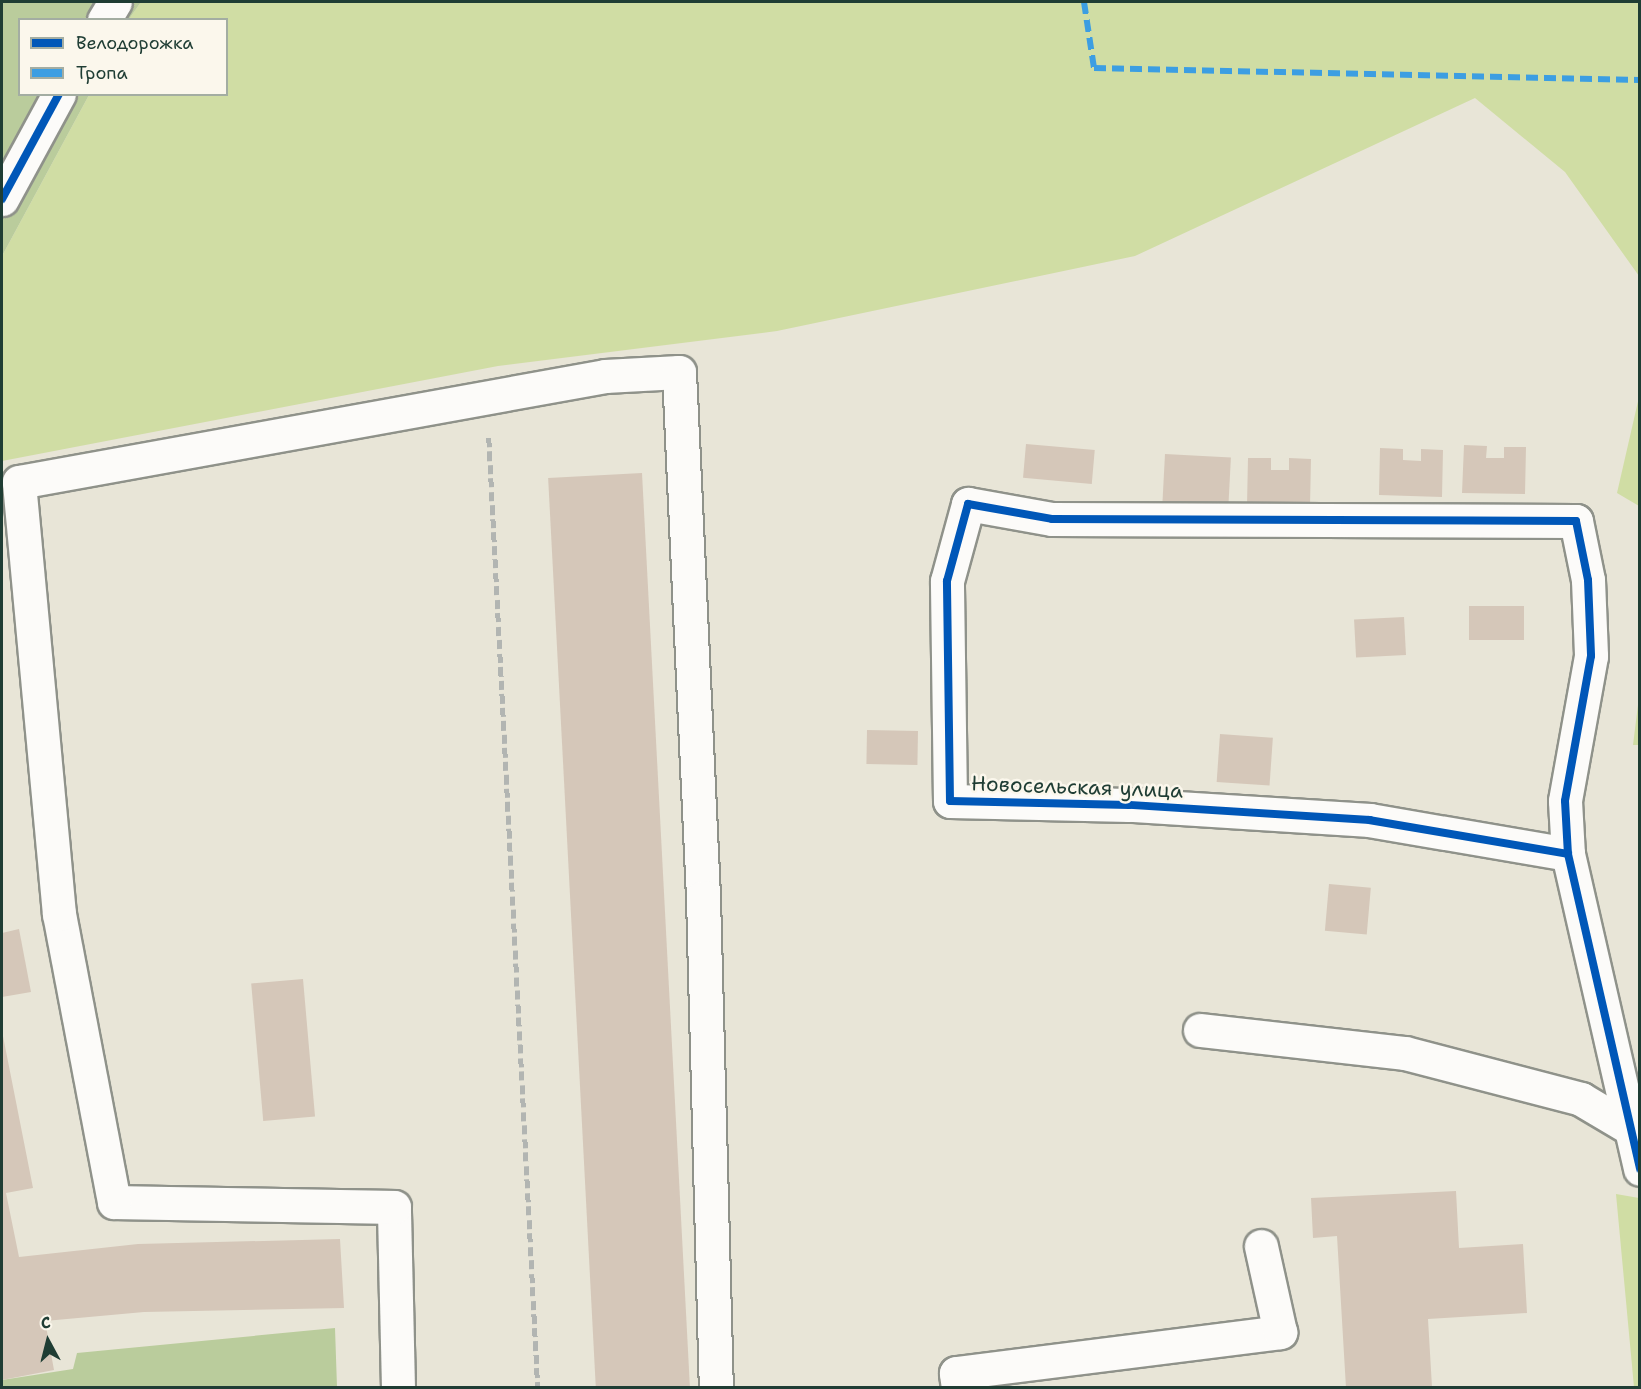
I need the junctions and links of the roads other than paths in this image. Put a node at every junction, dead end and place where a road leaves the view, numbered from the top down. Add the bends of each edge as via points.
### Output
1 (115, 2) edge
2 (105, 18) edge
3 (58, 96) edge
4 (2, 199) edge
5 (1568, 854) junction
6 (1200, 1030) dead end
7 (1628, 1126) junction
8 (1640, 1169) edge
9 (1261, 1246) dead end
10 (398, 1388) edge
11 (716, 1388) edge
12 (958, 1388) edge

1 - 2 street
3 - 4 street
5 - 5 street, Новосельская улица via 1565,801 1591,656 1588,580 1576,522 1052,519 968,504 947,581 950,801 1129,805 1370,820
5 - 7 street
6 - 7 street via 1405,1053 1581,1100
7 - 8 street
9 - 12 street via 1280,1332 956,1373
10 - 11 street via 394,1207 114,1202 59,915 19,482 605,376 679,372 704,897

